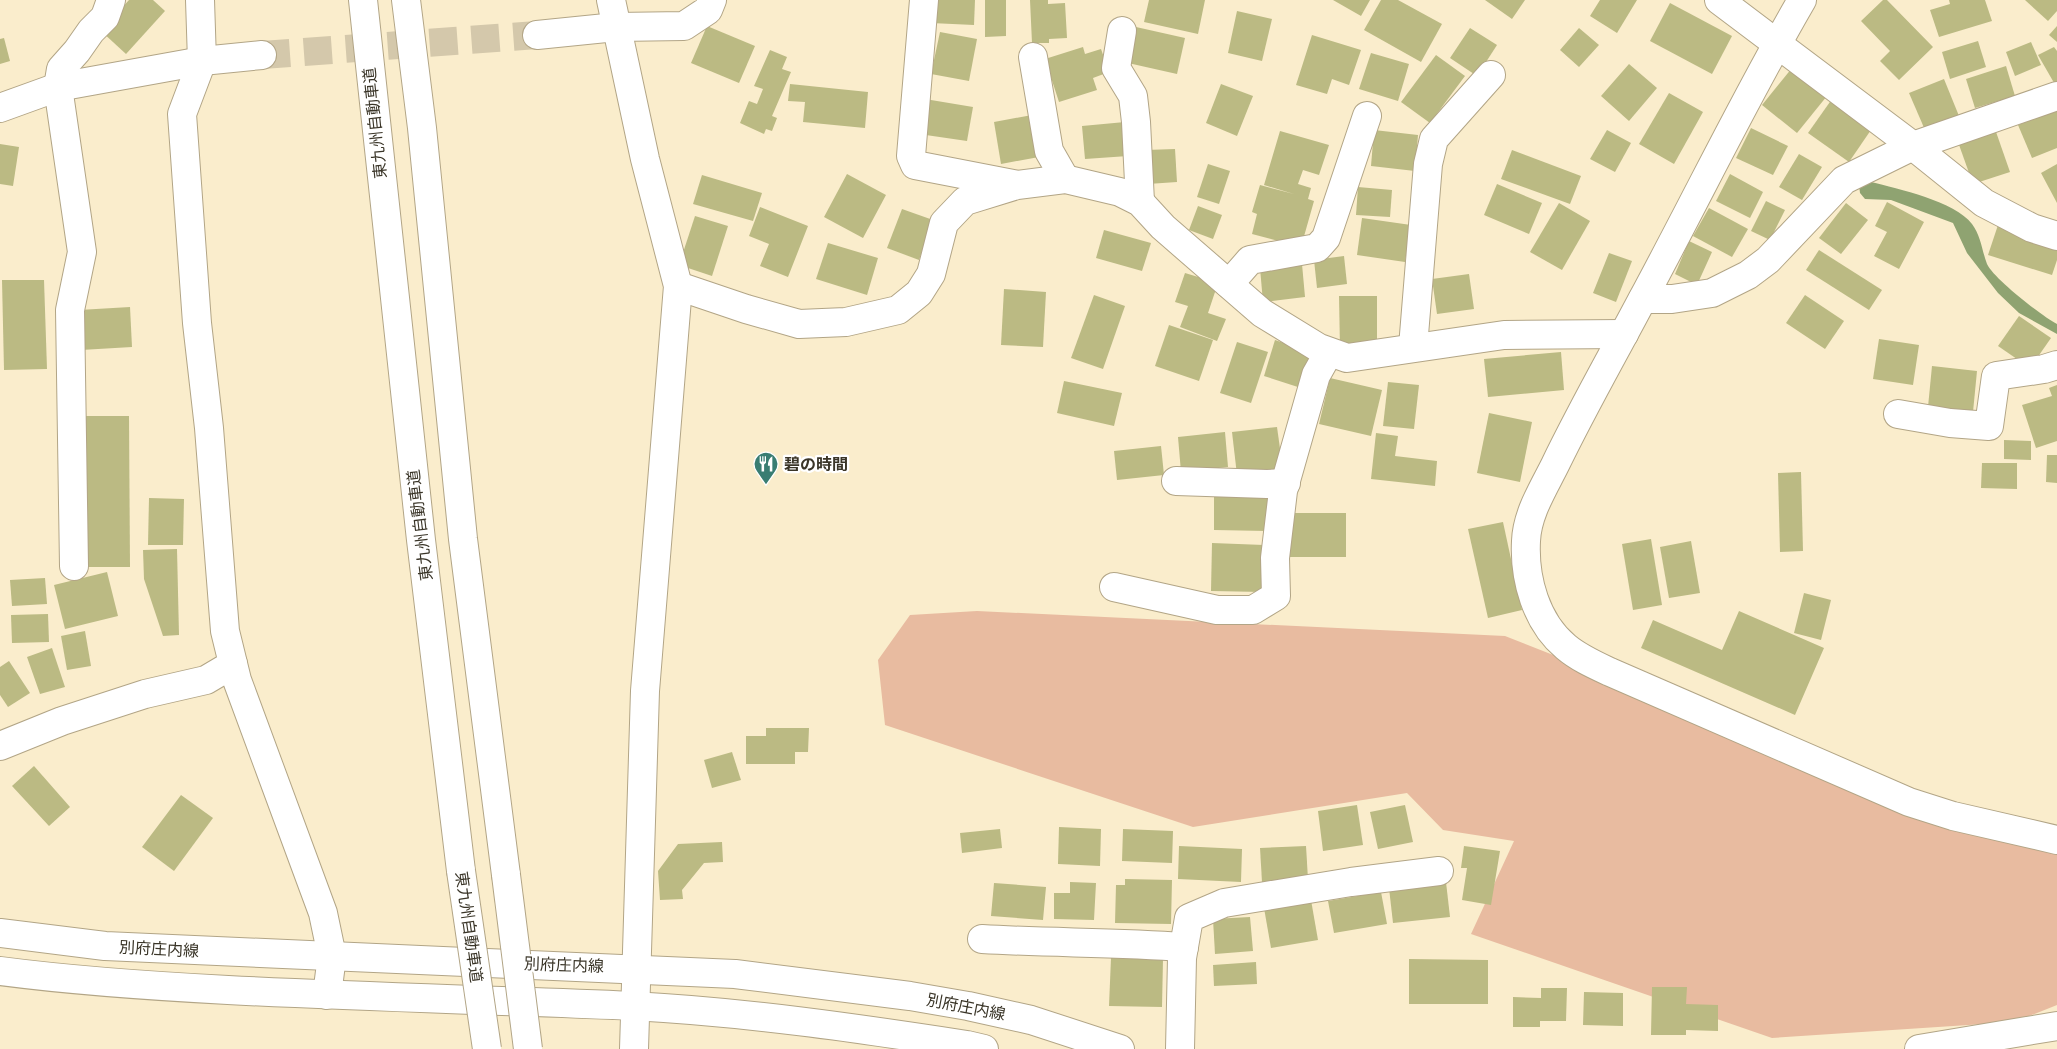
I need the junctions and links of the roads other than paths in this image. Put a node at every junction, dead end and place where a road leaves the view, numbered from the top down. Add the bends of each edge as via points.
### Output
1 (111, 0) edge
2 (200, 0) edge
3 (363, 0) edge
4 (406, 0) edge
5 (611, 0) edge
6 (712, 0) edge
7 (924, 0) edge
8 (1719, 0) edge
9 (1802, 0) edge
10 (616, 27) junction
11 (1122, 31) dead end
12 (537, 35) tunnel mouth
13 (1776, 44) junction
14 (262, 55) tunnel mouth
15 (1033, 56) dead end
16 (202, 61) junction
17 (1491, 75) dead end
18 (58, 87) junction
19 (2057, 96) edge
20 (0, 108) edge
21 (1367, 116) dead end
22 (1913, 146) junction
23 (1064, 179) junction
24 (1017, 185) junction
25 (1140, 202) junction
26 (2057, 236) edge
27 (1229, 284) junction
28 (678, 286) junction
29 (1643, 299) junction
30 (1624, 334) junction
31 (1413, 348) junction
32 (1329, 352) junction
33 (2057, 365) edge
34 (1898, 414) dead end
35 (1176, 481) dead end
36 (1286, 483) junction
37 (74, 566) dead end
38 (1114, 587) dead end
39 (233, 664) junction
40 (0, 746) edge
41 (2057, 840) edge
42 (1439, 871) dead end
43 (0, 934) edge
44 (982, 939) dead end
45 (1184, 948) junction
46 (332, 956) junction
47 (636, 968) junction
48 (0, 970) edge
49 (327, 995) junction
50 (634, 1006) junction
51 (2057, 1026) edge
52 (487, 1049) edge
53 (528, 1049) edge
54 (634, 1049) edge
55 (984, 1049) edge
56 (1120, 1049) edge
57 (1180, 1049) edge
58 (1919, 1049) edge

1 - 18 main road via 105,17 61,69
2 - 16 main road
3 - 52 main road, 東九州自動車道, bridge via 421,540 461,871
4 - 53 main road, bridge via 463,539
5 - 10 main road
6 - 10 main road via 708,10 684,26
7 - 24 main road via 911,156 915,165
8 - 13 main road
9 - 13 main road
10 - 12 main road
10 - 28 main road
11 - 25 main road via 1116,68 1132,96
13 - 22 main road
13 - 29 main road
14 - 16 main road
15 - 23 main road via 1049,152
16 - 18 main road
16 - 39 main road via 182,114 225,631
17 - 31 main road via 1434,139 1428,164
18 - 20 main road
18 - 37 main road via 82,252 70,310
19 - 22 main road
21 - 27 main road via 1326,238 1317,248 1250,260
22 - 26 main road via 1984,203 2032,228
22 - 29 main road via 1844,180 1768,260 1748,275 1712,293 1672,299
23 - 24 main road
23 - 25 main road via 1120,192
24 - 28 main road via 965,201 944,223 931,274 919,293 898,310 846,322 799,324
25 - 27 main road via 1163,227
27 - 32 main road via 1262,313
28 - 47 main road via 646,691
29 - 30 main road
30 - 31 main road via 1504,335
30 - 41 main road via 1574,426 1529,521 1526,560 1532,595 1550,630 1565,646 1596,665 1877,789 1953,816
31 - 32 main road via 1347,358
32 - 36 main road via 1316,375
33 - 34 main road via 1996,376 1989,426
35 - 36 main road
36 - 38 main road via 1276,558 1276,596 1254,610 1217,610
39 - 40 main road via 206,680 136,697 62,721
39 - 46 main road via 323,913
42 - 45 main road via 1224,903 1189,918
43 - 46 main road, 別府庄内線 via 105,946
44 - 45 main road
45 - 57 main road
46 - 47 main road, 別府庄内線
46 - 49 main road
47 - 50 main road
47 - 56 main road, 別府庄内線 via 735,974 910,996 1031,1020
48 - 49 main road via 103,983
49 - 50 main road
50 - 54 main road
50 - 55 main road via 770,1017
51 - 58 main road

